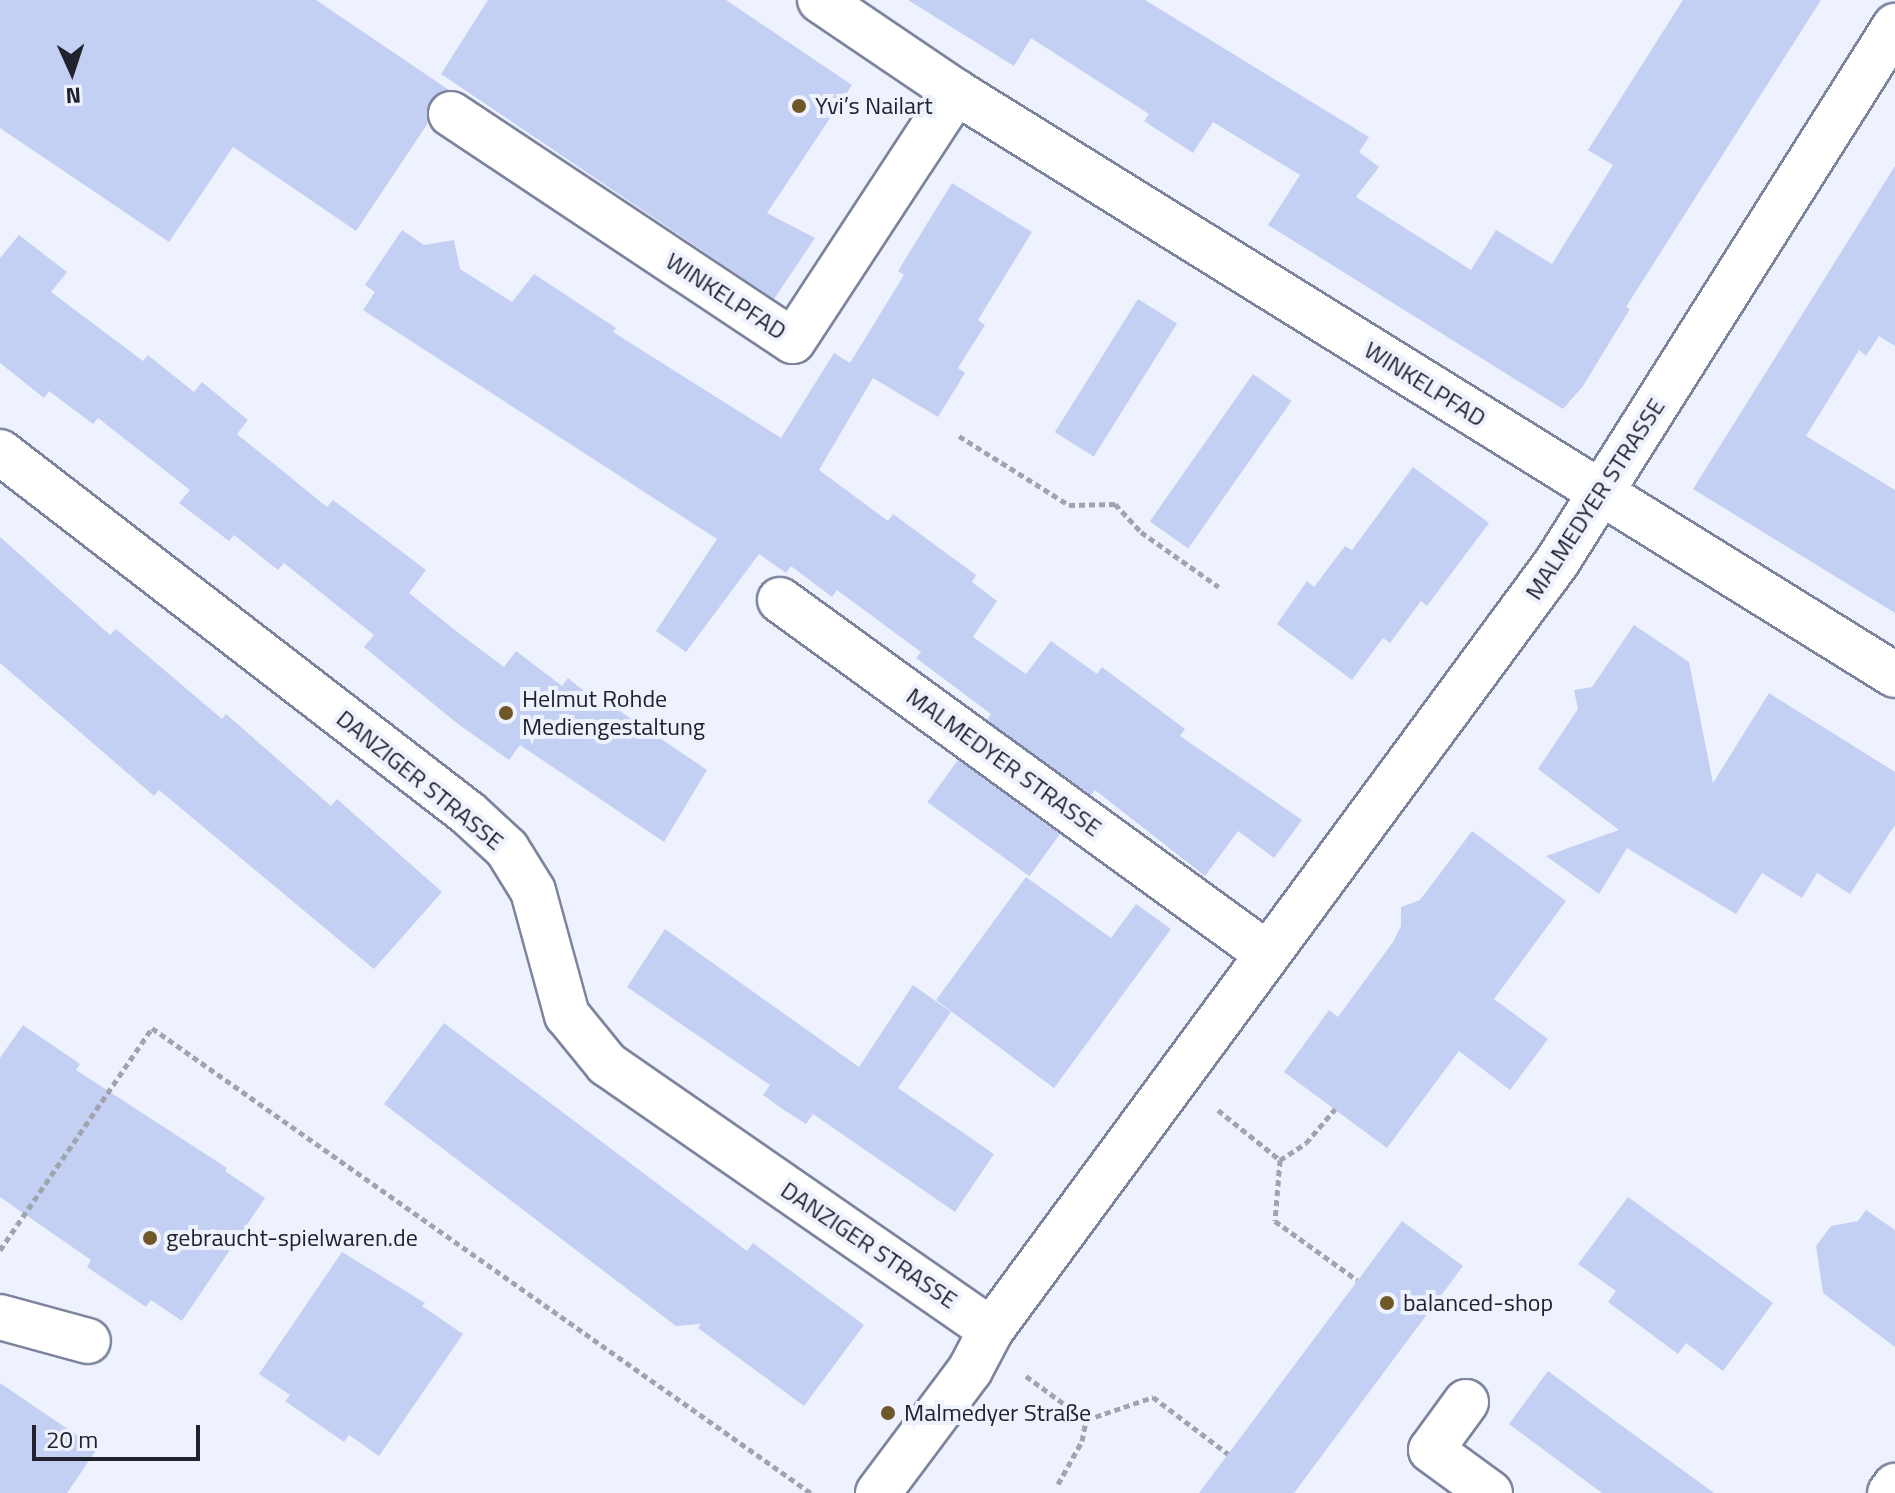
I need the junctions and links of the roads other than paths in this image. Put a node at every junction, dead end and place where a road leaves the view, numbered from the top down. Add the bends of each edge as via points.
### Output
1 (820, 0) edge
2 (1895, 26) edge
3 (956, 92) junction
4 (451, 114) dead end
5 (0, 452) edge
6 (1600, 495) junction
7 (780, 600) dead end
8 (1895, 675) edge
9 (1266, 953) junction
10 (0, 1317) edge
11 (986, 1336) junction
12 (88, 1341) dead end
13 (1466, 1402) dead end
14 (1895, 1486) edge
15 (878, 1493) edge
16 (1490, 1493) edge
17 (1890, 1493) edge

1 - 3 street, WINKELPFAD
2 - 6 street, MALMEDYER STRASSE
3 - 4 street, WINKELPFAD via 793,341
3 - 6 street, WINKELPFAD
5 - 11 street, DANZIGER STRASSE via 468,813 507,849 533,891 567,1015 607,1064
6 - 8 street, WINKELPFAD
6 - 9 street, MALMEDYER STRASSE via 1557,562
7 - 9 street, MALMEDYER STRASSE
9 - 11 street, MALMEDYER STRASSE
10 - 12 street
11 - 15 street, MALMEDYER STRASSE via 970,1370
13 - 16 street via 1431,1450
14 - 17 street

